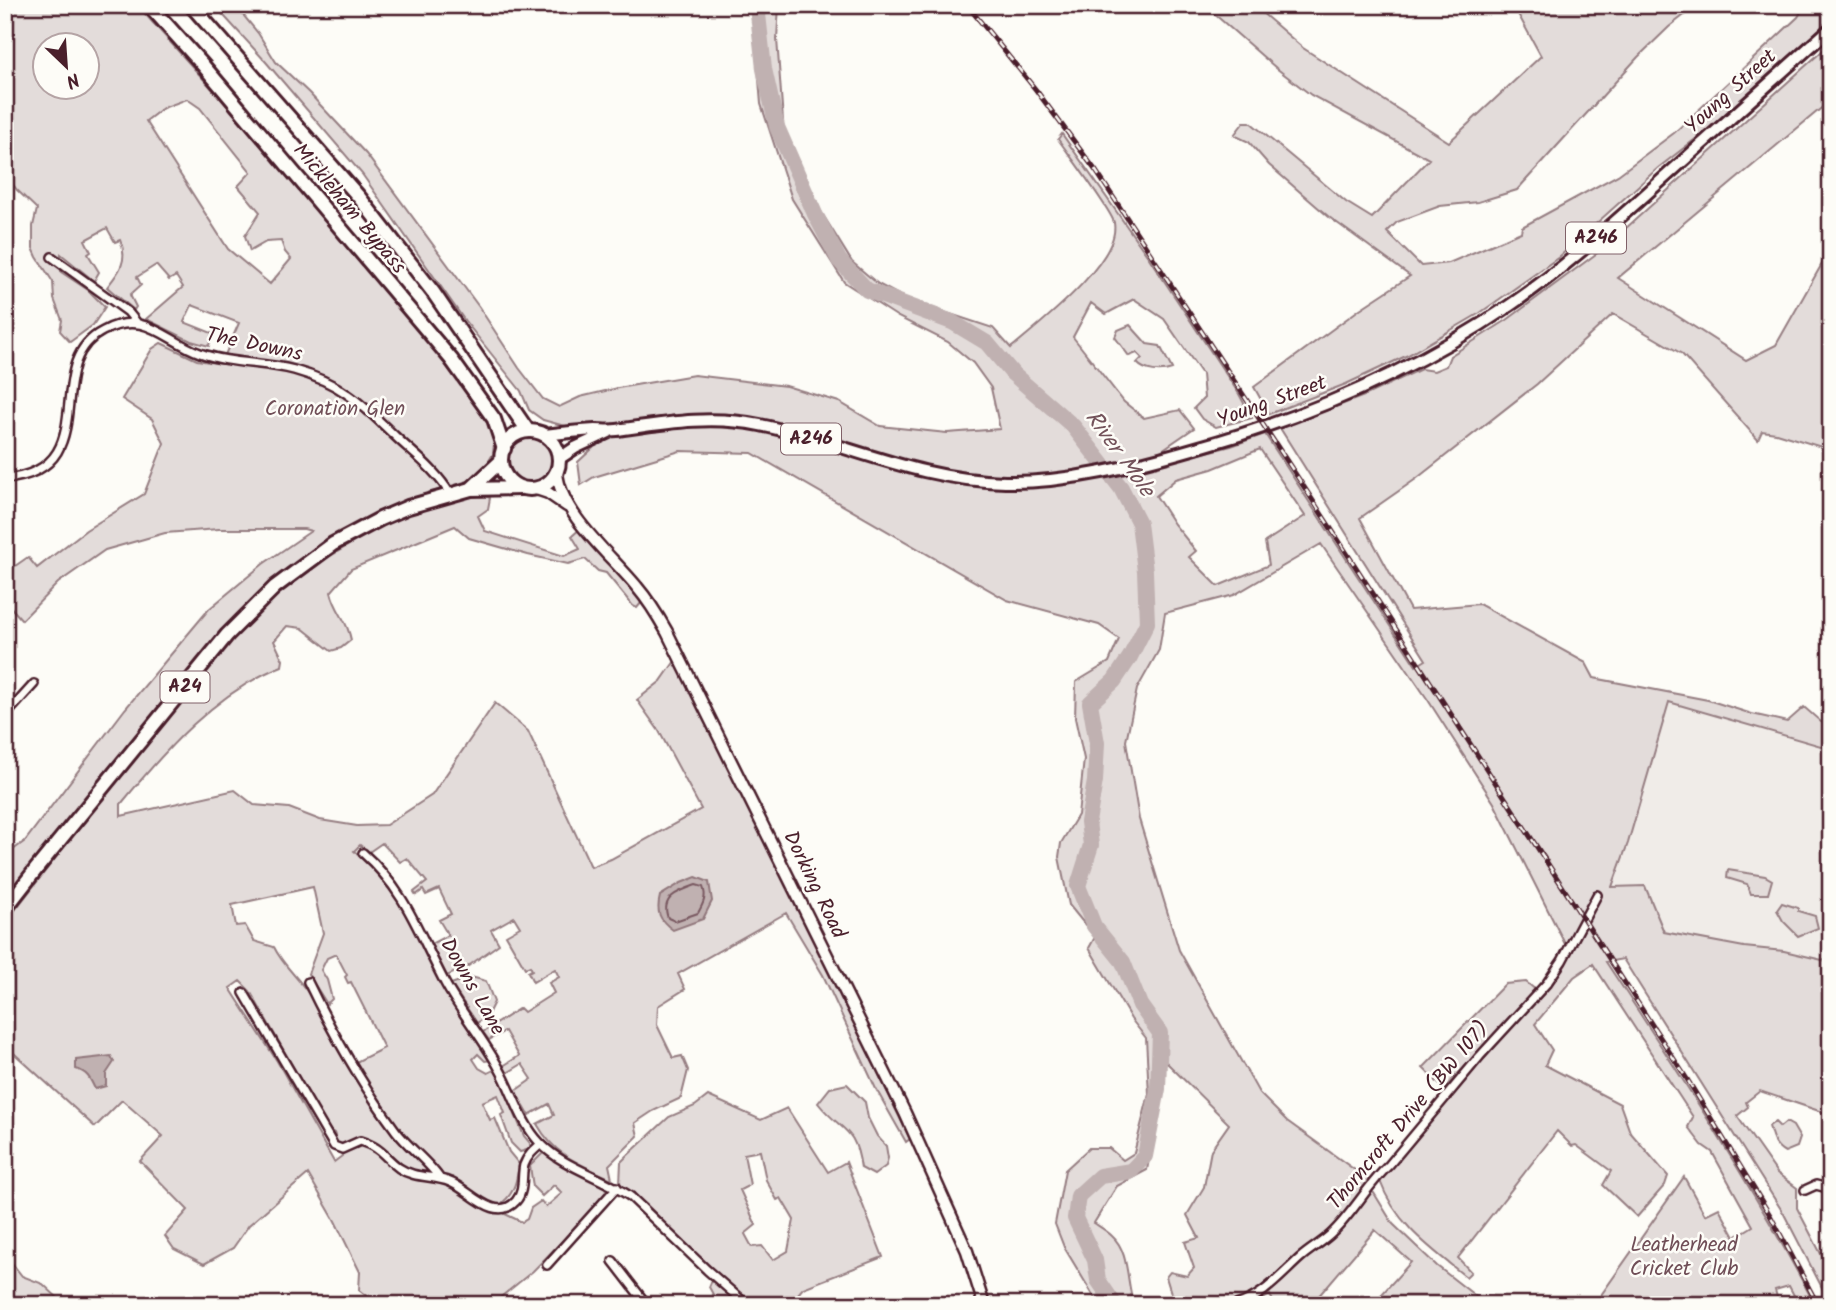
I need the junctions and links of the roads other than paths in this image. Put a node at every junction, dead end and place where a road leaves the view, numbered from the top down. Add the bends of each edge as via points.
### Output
1 (149, 5) edge
2 (191, 5) edge
3 (1831, 28) edge
4 (52, 257) dead end
5 (137, 323) junction
6 (528, 431) junction
7 (612, 431) junction
8 (545, 435) junction
9 (502, 455) junction
10 (559, 458) junction
11 (557, 472) junction
12 (5, 479) edge
13 (520, 488) junction
14 (471, 489) junction
15 (536, 489) junction
16 (450, 494) junction
17 (568, 506) junction
18 (34, 684) dead end
19 (5, 716) edge
20 (363, 853) dead end
21 (1597, 895) dead end
22 (5, 909) edge
23 (308, 982) dead end
24 (244, 993) dead end
25 (541, 1144) junction
26 (440, 1179) junction
27 (617, 1187) junction
28 (1831, 1189) edge
29 (1805, 1190) dead end
30 (612, 1261) dead end
31 (547, 1265) dead end
32 (647, 1305) edge
33 (747, 1305) edge
34 (984, 1305) edge
35 (1198, 1305) edge
36 (1209, 1305) edge
37 (1236, 1305) edge

1 - 9 highway, Mickleham Bypass via 451,359 494,419
2 - 6 highway, Mickleham Bypass via 359,197 441,303
3 - 7 main road, Young Street / A246 via 1580,252 1484,323 1382,380 1236,437 1061,479 1007,482 929,474 800,435 728,421 674,421
4 - 5 street, The Downs
5 - 12 street via 114,326 82,348 73,370 68,421 60,447 42,469
5 - 16 street, The Downs via 201,354 296,370 327,382 374,417 438,476
6 - 8 highway
6 - 9 highway via 514,436
7 - 8 main road, Young Street / A246
7 - 10 main road, Young Street / A246
8 - 10 highway
9 - 13 highway via 508,479
9 - 14 highway, A24
10 - 11 highway
11 - 15 highway
11 - 17 main road, Dorking Road
13 - 14 highway, A24
13 - 15 highway
14 - 16 highway, A24
15 - 17 main road, Dorking Road
16 - 22 highway, A24 via 356,531 275,587 227,635
17 - 34 main road, Dorking Road via 638,588 667,632 911,1124 967,1251
18 - 19 street
20 - 25 street, Downs Lane via 408,907 444,982 496,1062
21 - 37 street, Thorncroft Drive (BW 107) via 1547,983 1373,1181 1335,1231 1276,1282
23 - 26 street via 390,1122
24 - 26 street via 334,1146 342,1149 360,1141 377,1147 399,1168 422,1178
25 - 26 street via 526,1160 516,1201 503,1208 485,1205
25 - 27 street, Downs Lane
27 - 31 street
27 - 33 street, Downs Lane
28 - 29 street via 1816,1185
30 - 32 street
35 - 36 street

